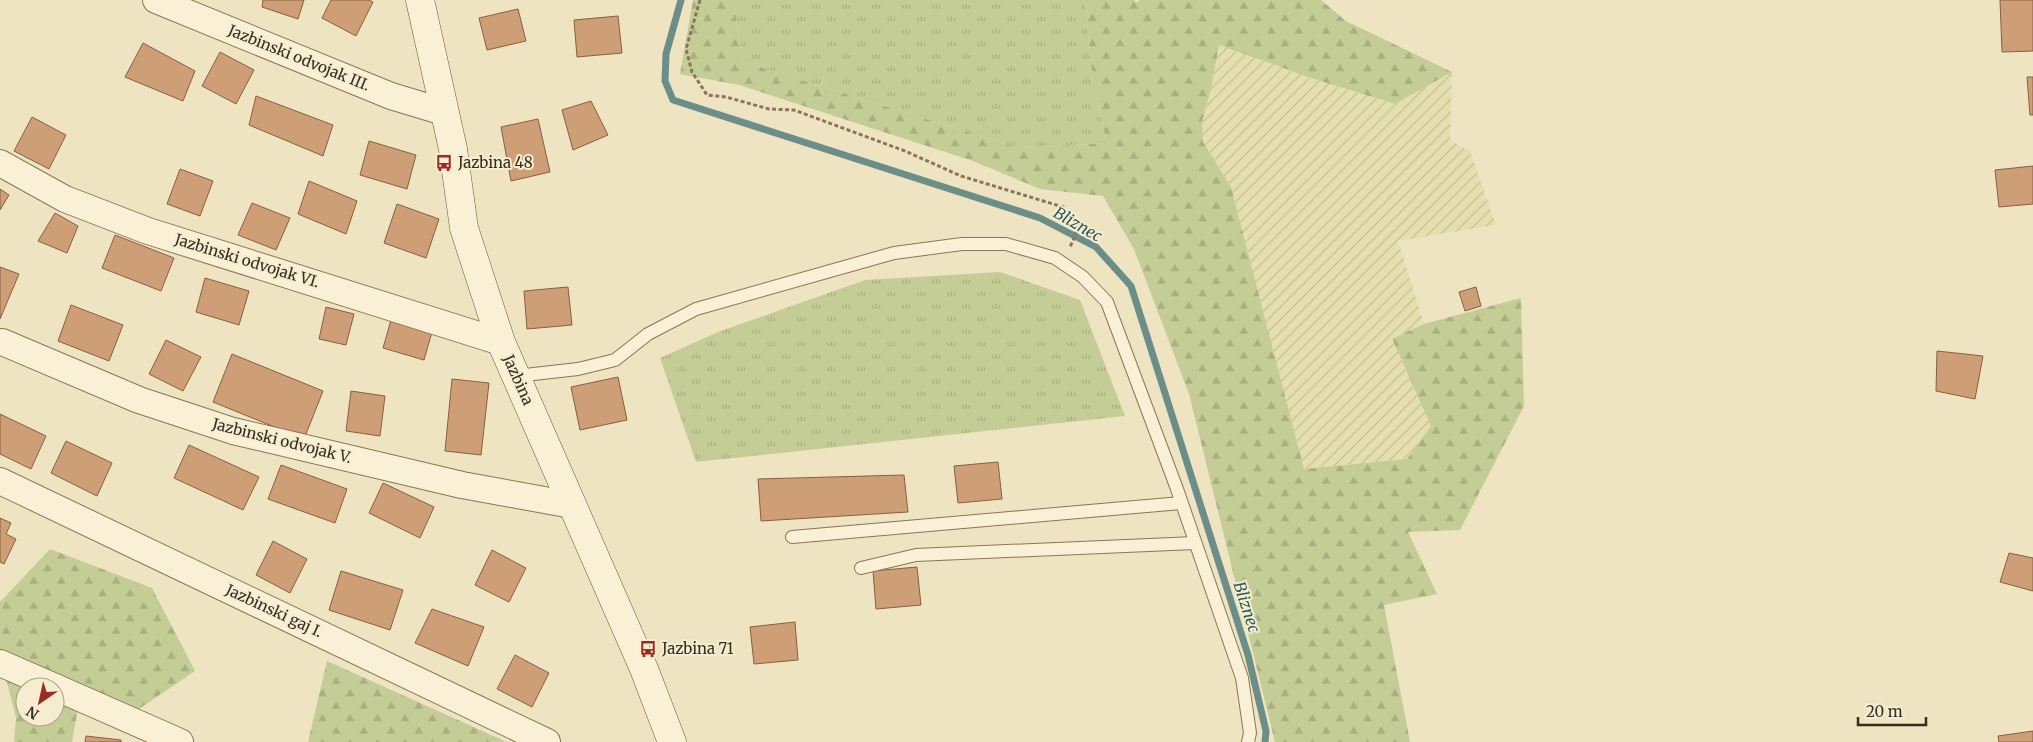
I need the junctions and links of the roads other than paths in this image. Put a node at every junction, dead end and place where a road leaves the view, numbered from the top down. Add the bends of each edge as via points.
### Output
1 (156, 0) edge
2 (420, 0) edge
3 (444, 112) junction
4 (0, 162) edge
5 (2, 342) dead end
6 (501, 342) junction
7 (516, 376) junction
8 (0, 481) edge
9 (1181, 503) junction
10 (572, 505) junction
11 (792, 537) dead end
12 (1195, 542) junction
13 (861, 568) dead end
14 (0, 663) edge
15 (32, 677) edge
16 (65, 691) edge
17 (180, 742) edge
18 (546, 742) edge
19 (672, 742) edge
20 (1248, 742) edge

1 - 3 street, Jazbinski odvojak III. via 391,96
2 - 3 street, Jazbina
3 - 6 street, Jazbina via 453,149 464,228
4 - 6 street, Jazbinski odvojak VI. via 65,199 148,231
5 - 10 street, Jazbinski odvojak V. via 139,400 233,431 462,485
6 - 7 street, Jazbina
7 - 9 lane via 578,369 615,360 648,334 696,309 894,253 962,244 1006,244 1055,258 1083,277 1107,302
7 - 10 street, Jazbina
8 - 18 street, Jazbinski gaj I.
9 - 11 lane
9 - 12 lane
10 - 19 street, Jazbina via 644,669
12 - 13 lane via 916,555
12 - 20 lane via 1242,678 1250,733
14 - 15 street
16 - 17 street

